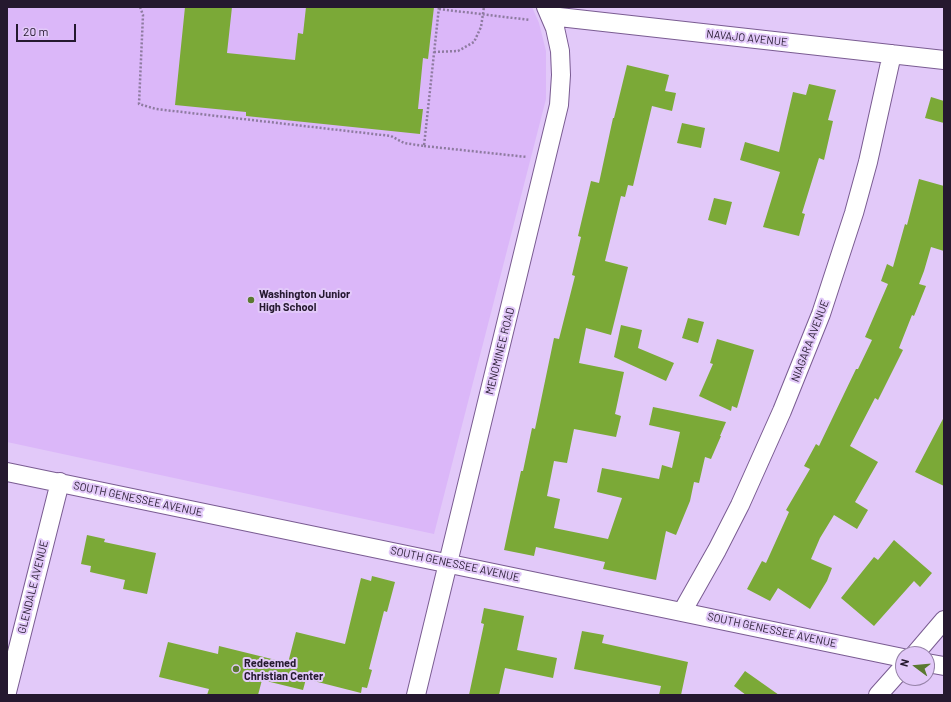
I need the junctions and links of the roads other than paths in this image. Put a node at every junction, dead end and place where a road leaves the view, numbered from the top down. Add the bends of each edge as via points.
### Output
1 (548, 11) edge
2 (892, 54) junction
3 (944, 60) edge
4 (7, 472) edge
5 (60, 482) junction
6 (448, 563) junction
7 (682, 612) junction
8 (944, 620) edge
9 (922, 646) edge
10 (895, 656) edge
11 (895, 677) edge
12 (7, 692) edge
13 (416, 695) edge
14 (878, 695) edge

1 - 2 street, NAVAJO AVENUE
1 - 6 street, MENOMINEE ROAD via 560,51 559,105
2 - 3 street, NAVAJO AVENUE
2 - 7 street, NIAGARA AVENUE via 868,162 821,314 740,505 718,550
4 - 5 street, SOUTH GENESSEE AVENUE
5 - 6 street, SOUTH GENESSEE AVENUE
5 - 12 street, GLENDALE AVENUE
6 - 7 street, SOUTH GENESSEE AVENUE
6 - 13 street, MENOMINEE ROAD
7 - 10 street, SOUTH GENESSEE AVENUE
8 - 9 street
11 - 14 street

